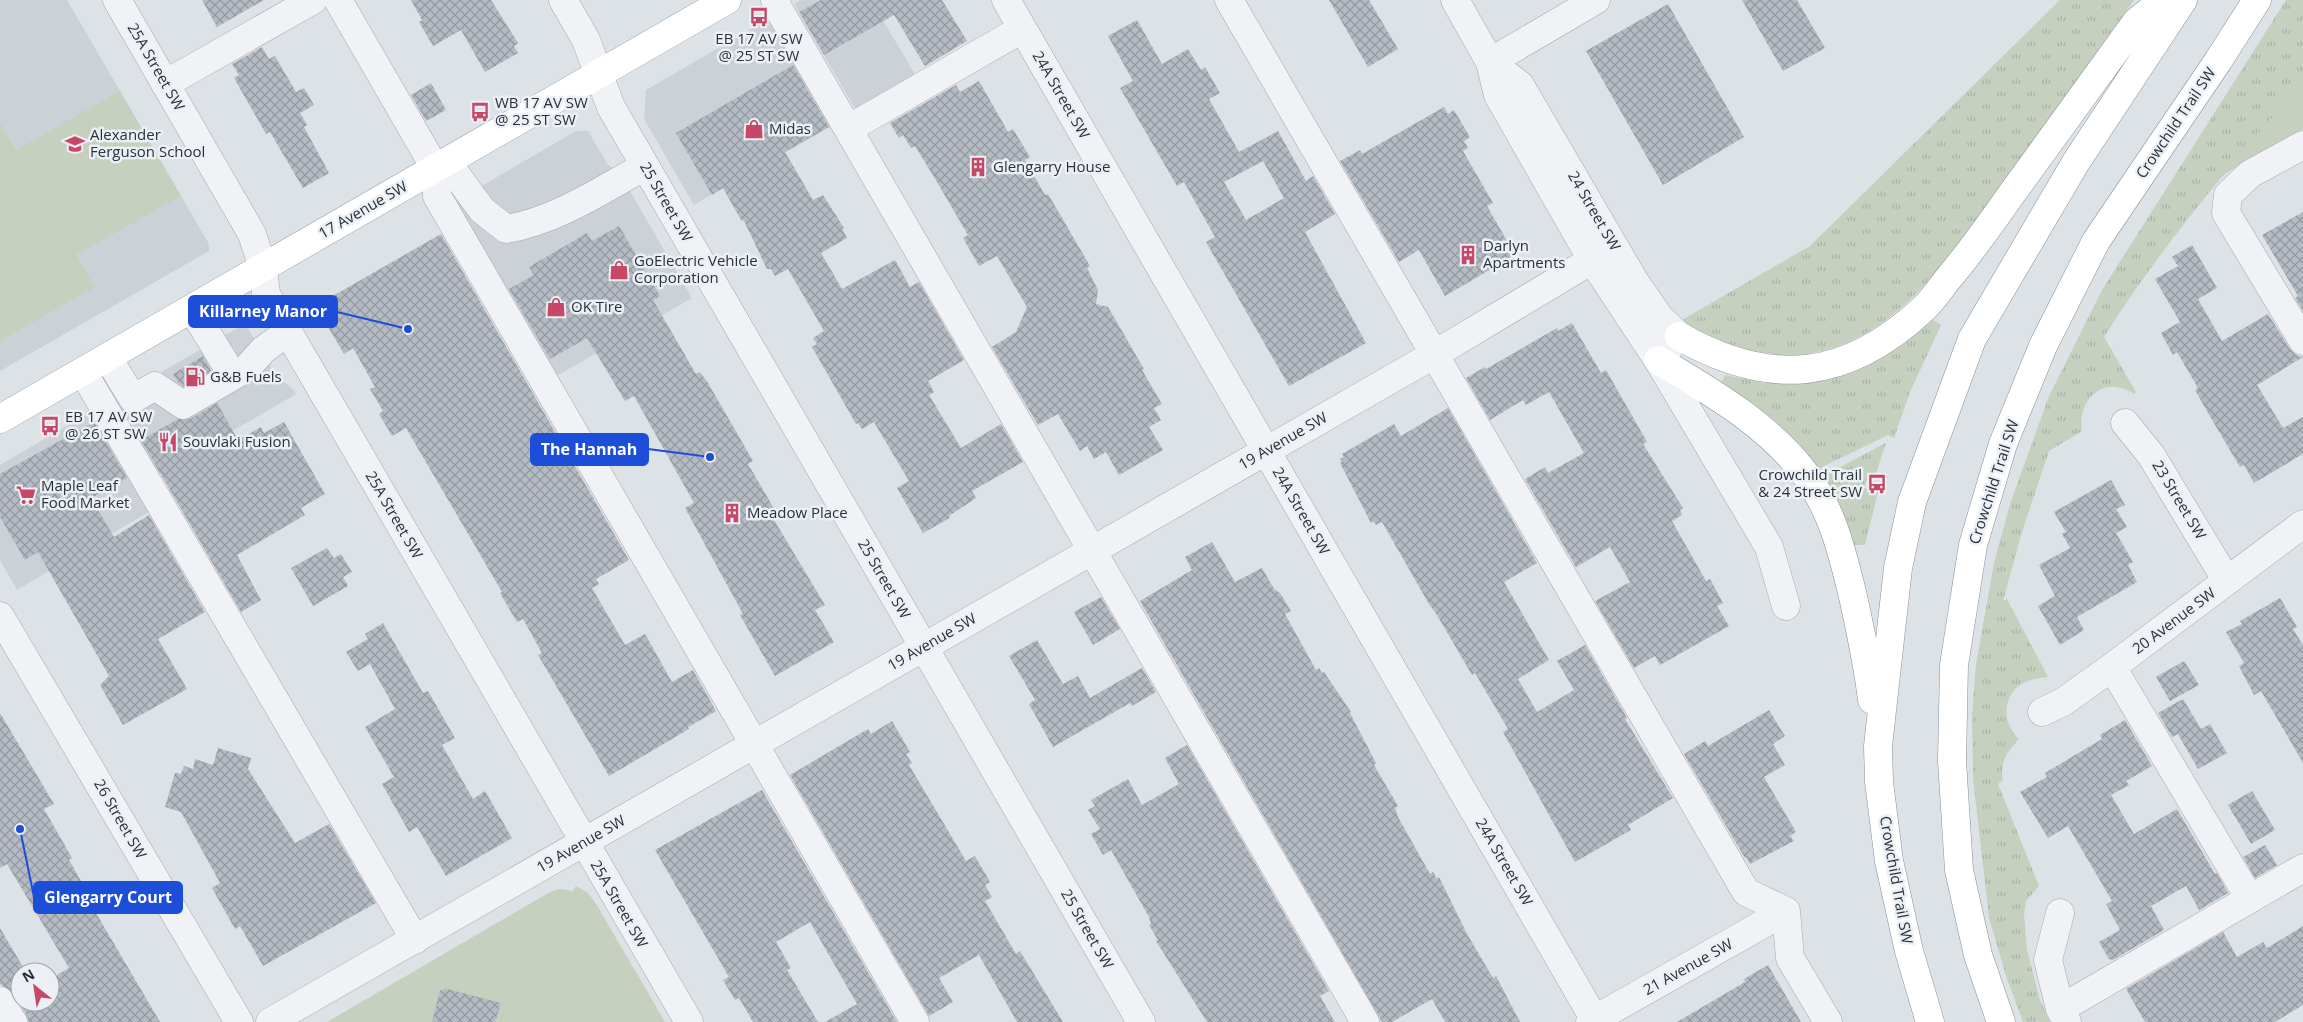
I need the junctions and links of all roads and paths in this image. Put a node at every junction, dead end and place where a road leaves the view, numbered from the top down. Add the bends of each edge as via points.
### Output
1 (117, 0) edge
2 (313, 0) edge
3 (338, 0) edge
4 (564, 0) edge
5 (727, 0) edge
6 (775, 0) edge
7 (1006, 0) edge
8 (1229, 0) edge
9 (1455, 0) edge
10 (1596, 0) edge
11 (2164, 0) edge
12 (2183, 0) edge
13 (2257, 0) edge
14 (1022, 29) junction
15 (1490, 62) junction
16 (599, 73) junction
17 (166, 84) junction
18 (848, 129) junction
19 (2303, 146) edge
20 (441, 165) junction
21 (645, 166) junction
22 (1592, 260) junction
23 (263, 268) junction
24 (192, 309) junction
25 (288, 332) junction
26 (1679, 336) junction
27 (2303, 341) edge
28 (1435, 354) junction
29 (108, 358) junction
30 (1658, 360) junction
31 (83, 372) junction
32 (233, 376) junction
33 (0, 419) edge
34 (2125, 423) dead end
35 (1267, 450) junction
36 (2303, 524) edge
37 (1092, 550) junction
38 (2227, 581) junction
39 (1786, 606) dead end
40 (0, 616) edge
41 (924, 647) junction
42 (2112, 667) junction
43 (2042, 712) dead end
44 (755, 744) junction
45 (1878, 746) junction
46 (584, 843) junction
47 (2303, 868) edge
48 (2250, 899) junction
49 (1786, 911) junction
50 (2060, 913) dead end
51 (415, 940) junction
52 (0, 1001) edge
53 (2064, 1016) edge
54 (1594, 1021) edge
55 (13, 1022) edge
56 (239, 1022) edge
57 (270, 1022) edge
58 (689, 1022) edge
59 (915, 1022) edge
60 (1141, 1022) edge
61 (1365, 1022) edge
62 (1828, 1022) edge
63 (1930, 1022) edge
64 (2001, 1022) edge

1 - 17 street, 25A Street SW
2 - 17 street
3 - 20 street
4 - 16 street, 25 Street SW via 586,40
5 - 16 main road, 17 Avenue SW
6 - 18 street
7 - 14 street, 24A Street SW
8 - 28 street
9 - 15 street, 24 Street SW
10 - 15 street
11 - 26 main road via 2137,21 1970,252 1924,308 1870,350 1838,363 1781,371 1726,360
12 - 45 main road, Crowchild Trail SW via 2076,162 1972,338 1912,502 1898,568
13 - 64 main road, Crowchild Trail SW via 2096,241 2043,346 2003,444 1973,545 1954,665 1952,761 1959,870 1978,955
14 - 18 street
14 - 35 street, 24A Street SW
15 - 22 street, 24 Street SW via 1498,95
15 - 26 street, 24 Street SW via 1520,85 1635,282 1660,318
16 - 20 main road, 17 Avenue SW
16 - 21 street, 25 Street SW via 612,107
17 - 23 street, 25A Street SW via 252,234
18 - 37 street
19 - 27 street via 2250,174 2228,195 2226,213
20 - 21 street via 482,210 506,229 529,225
20 - 23 main road, 17 Avenue SW
20 - 44 street via 437,196
21 - 41 street, 25 Street SW
22 - 28 street, 19 Avenue SW
22 - 30 street, 24 Street SW
23 - 24 main road, 17 Avenue SW
23 - 25 street, 25A Street SW via 266,294
24 - 29 main road, 17 Avenue SW
24 - 32 street
25 - 32 street
25 - 46 street, 25A Street SW
26 - 30 street
28 - 35 street, 19 Avenue SW
28 - 49 street via 1746,892
29 - 31 main road, 17 Avenue SW
29 - 32 street via 133,399 156,386 183,405
30 - 39 street, 24 Street SW via 1769,547
30 - 45 main road via 1730,403 1762,430 1792,459 1824,505 1838,534 1867,657
31 - 33 main road, 17 Avenue SW
31 - 51 street
34 - 38 street, 23 Street SW via 2152,455
35 - 37 street, 19 Avenue SW
35 - 54 street, 24A Street SW
36 - 38 street, 20 Avenue SW
37 - 41 street, 19 Avenue SW
37 - 61 street
38 - 42 street, 20 Avenue SW
40 - 56 street, 26 Street SW
41 - 44 street, 19 Avenue SW
41 - 60 street, 25 Street SW
42 - 43 street, 20 Avenue SW via 2063,702
42 - 48 street
44 - 46 street, 19 Avenue SW
44 - 59 street
45 - 63 main road, Crowchild Trail SW via 1889,861 1908,951
46 - 51 street, 19 Avenue SW
46 - 58 street, 25A Street SW
47 - 48 street
48 - 53 street
49 - 54 street, 21 Avenue SW
49 - 62 street via 1790,958
50 - 53 street via 2048,960
51 - 57 street, 19 Avenue SW
52 - 55 street

